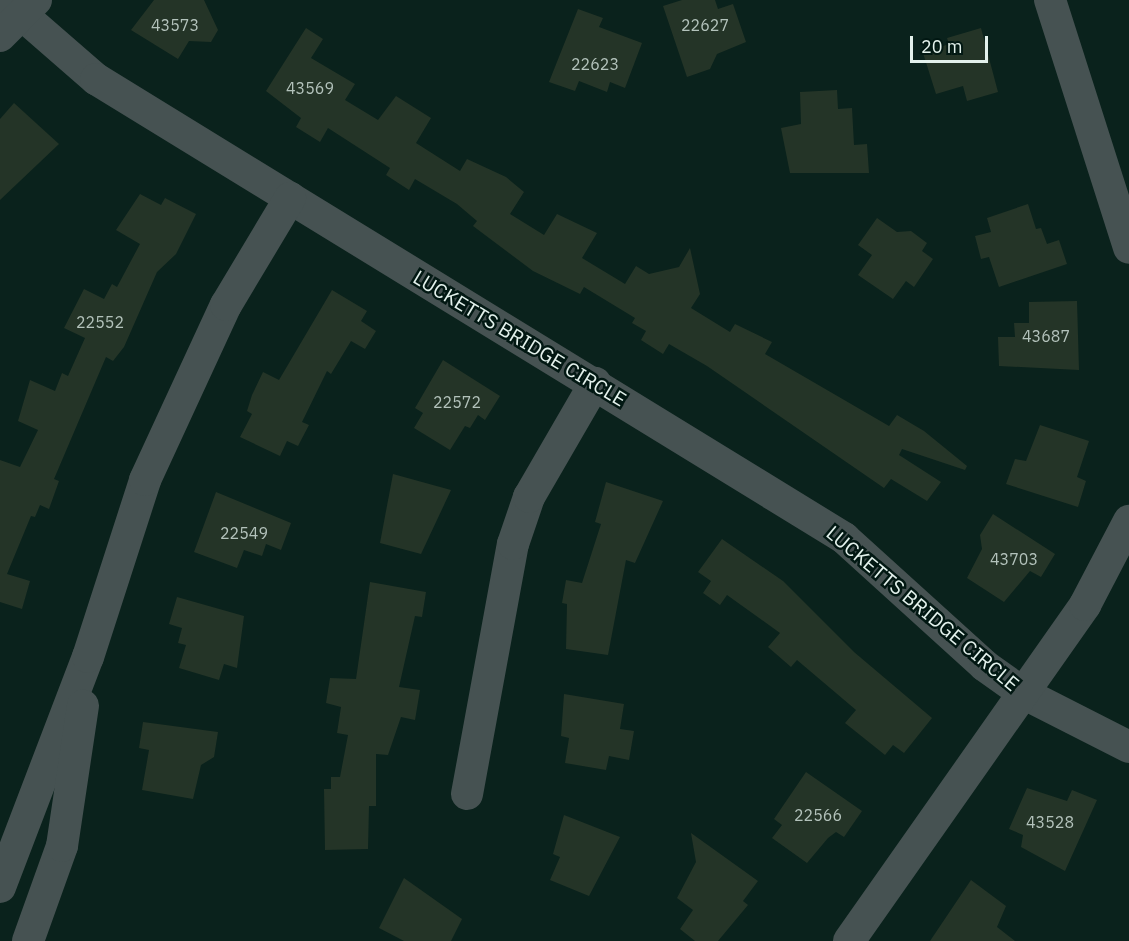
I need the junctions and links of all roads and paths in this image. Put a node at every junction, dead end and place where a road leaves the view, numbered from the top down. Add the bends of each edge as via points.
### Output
1 (1050, 0) edge
2 (15, 13) edge
3 (290, 198) junction
4 (1129, 248) edge
5 (595, 383) junction
6 (1129, 521) edge
7 (88, 657) junction
8 (1023, 693) junction
9 (1129, 747) edge
10 (467, 794) dead end
11 (0, 887) edge
12 (28, 941) edge
13 (849, 941) edge

1 - 4 street
2 - 3 street, LUCKETTS BRIDGE CIRCLE via 96,79
3 - 5 street, LUCKETTS BRIDGE CIRCLE
3 - 7 street via 181,393 117,558
5 - 8 street, LUCKETTS BRIDGE CIRCLE via 844,538 985,666
5 - 10 street via 529,497 513,544
6 - 8 street, LUCKETTS BRIDGE CIRCLE via 1085,605
7 - 11 street
7 - 12 street via 63,846
8 - 9 street, LUCKETTS BRIDGE CIRCLE
8 - 13 street

